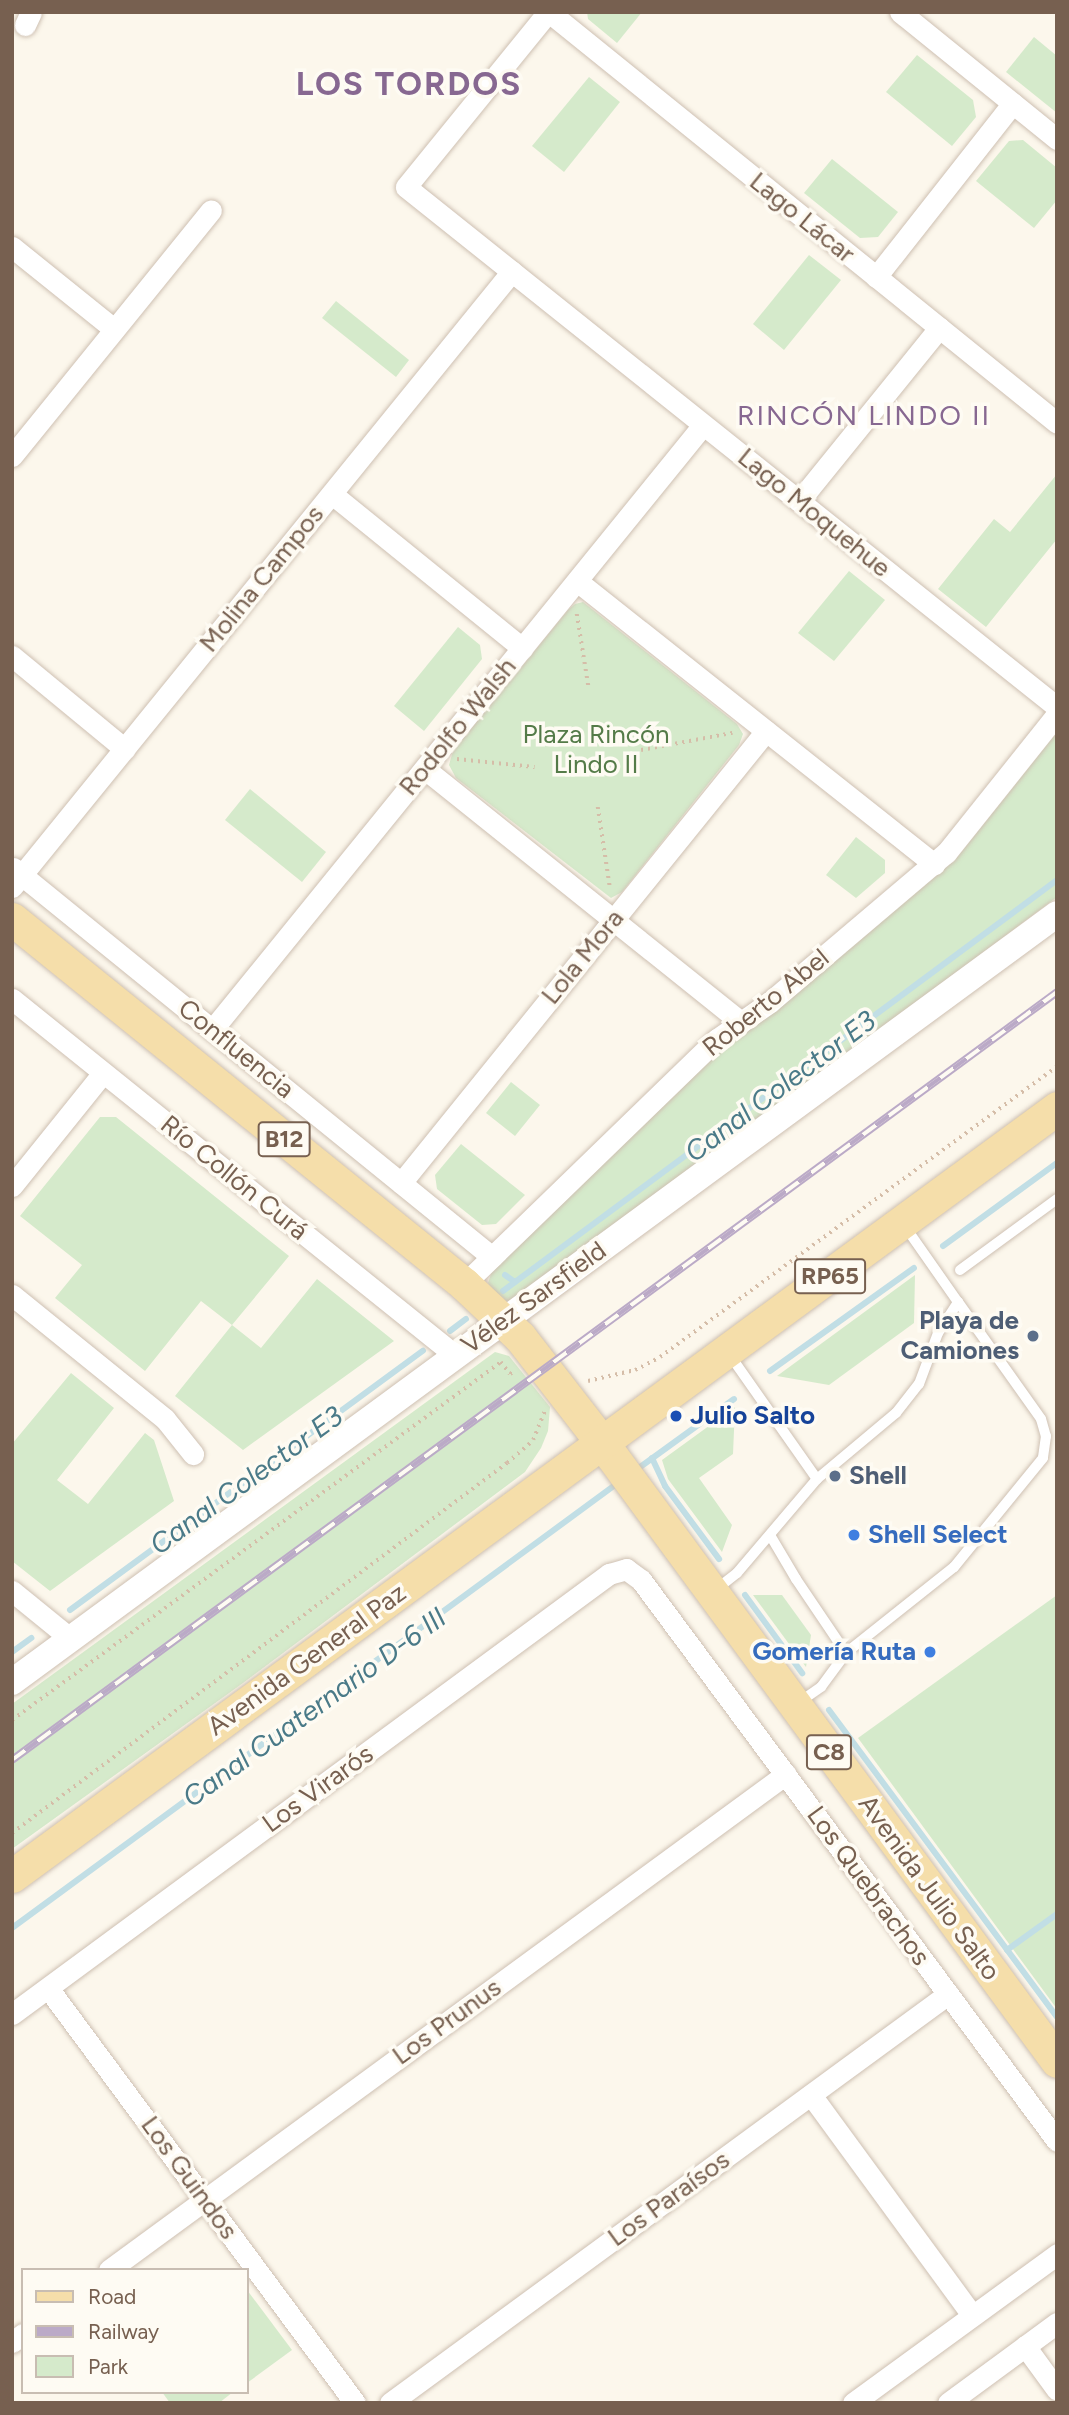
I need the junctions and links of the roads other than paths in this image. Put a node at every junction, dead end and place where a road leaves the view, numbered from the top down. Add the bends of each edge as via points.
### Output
1 (548, 12) edge
2 (900, 12) edge
3 (1013, 103) junction
4 (1057, 139) edge
5 (211, 210) dead end
6 (12, 247) edge
7 (512, 271) junction
8 (876, 277) junction
9 (939, 328) junction
10 (114, 330) junction
11 (1057, 423) edge
12 (704, 425) junction
13 (12, 456) edge
14 (332, 494) junction
15 (799, 501) junction
16 (577, 581) junction
17 (522, 648) junction
18 (12, 656) edge
19 (1057, 708) edge
20 (1057, 714) edge
21 (766, 731) junction
22 (125, 749) junction
23 (425, 769) junction
24 (934, 864) junction
25 (15, 877) edge
26 (1057, 914) edge
27 (12, 919) edge
28 (613, 920) junction
29 (12, 999) edge
30 (741, 1022) junction
31 (212, 1030) junction
32 (103, 1073) junction
33 (1057, 1108) edge
34 (401, 1183) junction
35 (12, 1186) edge
36 (1057, 1199) edge
37 (902, 1222) junction
38 (492, 1257) junction
39 (960, 1270) dead end
40 (464, 1284) junction
41 (12, 1295) edge
42 (958, 1302) junction
43 (504, 1320) junction
44 (727, 1351) junction
45 (456, 1356) junction
46 (603, 1444) junction
47 (192, 1454) dead end
48 (817, 1479) junction
49 (770, 1535) junction
50 (626, 1569) joint
51 (12, 1591) edge
52 (712, 1592) junction
53 (71, 1639) junction
54 (846, 1653) junction
55 (12, 1682) edge
56 (795, 1706) junction
57 (786, 1774) junction
58 (12, 1876) edge
59 (48, 1987) junction
60 (948, 1994) junction
61 (12, 2014) edge
62 (1057, 2061) edge
63 (811, 2095) junction
64 (1057, 2141) edge
65 (204, 2199) junction
66 (1057, 2254) edge
67 (112, 2268) edge
68 (972, 2315) junction
69 (1057, 2323) edge
70 (1025, 2346) junction
71 (1057, 2389) edge
72 (355, 2403) edge
73 (390, 2403) edge
74 (853, 2403) edge
75 (948, 2403) edge

1 - 7 street, Lago Moquehue via 406,187
1 - 8 street, Lago Lácar
2 - 3 street
3 - 4 street
3 - 8 street
5 - 10 street
6 - 10 street
7 - 12 street, Lago Moquehue
7 - 14 street, Molina Campos
8 - 9 street, Lago Lácar
9 - 11 street, Lago Lácar
9 - 15 street
10 - 13 street
12 - 15 street, Lago Moquehue
12 - 16 street, Rodolfo Walsh
14 - 17 street
14 - 22 street, Molina Campos
15 - 19 street, Lago Moquehue
16 - 17 street, Rodolfo Walsh
16 - 21 street
17 - 23 street, Rodolfo Walsh
18 - 22 street
20 - 24 street, Roberto Abel via 952,848
21 - 24 street
21 - 28 street, Lola Mora
22 - 25 street, Molina Campos
23 - 28 street
23 - 31 street, Rodolfo Walsh
24 - 30 street, Roberto Abel
25 - 31 street, Confluencia
26 - 43 street, Vélez Sarsfield
27 - 40 main road, B12
28 - 30 street
28 - 34 street, Lola Mora
29 - 32 street, Río Collón Curá
30 - 38 street, Roberto Abel via 709,1046
31 - 34 street, Confluencia
32 - 35 street
32 - 45 street, Río Collón Curá
33 - 37 main road, RP65
34 - 38 street, Confluencia
36 - 39 lane
37 - 42 lane
37 - 44 main road, RP65
38 - 40 street, Roberto Abel
40 - 43 main road, B12
41 - 47 street via 164,1419
42 - 48 lane via 938,1333 919,1384 896,1413
42 - 54 lane via 1041,1419 1046,1436 1043,1458 954,1567
43 - 45 street, Vélez Sarsfield
43 - 46 main road, B12
44 - 46 main road, RP65
44 - 48 lane
45 - 53 street, Vélez Sarsfield
46 - 52 main road, Avenida Julio Salto / C8
46 - 58 main road, Avenida General Paz / RP65
48 - 49 lane
49 - 52 lane via 737,1573
49 - 54 lane
50 - 57 street, Los Quebrachos via 641,1580
50 - 59 street, Los Virarós via 609,1574
51 - 53 street
52 - 56 main road, Avenida Julio Salto / C8
53 - 55 street, Vélez Sarsfield
54 - 56 lane via 821,1687
56 - 62 main road, Avenida Julio Salto / C8
57 - 60 street, Los Quebrachos
57 - 65 street, Los Prunus
59 - 61 street, Los Virarós
59 - 65 street, Los Guindos
60 - 63 street, Los Paraísos
60 - 64 street, Los Quebrachos
63 - 68 street
63 - 73 street, Los Paraísos
65 - 67 street, Los Prunus
65 - 72 street, Los Guindos
66 - 68 street
68 - 74 street
69 - 70 street
70 - 71 street
70 - 75 street

